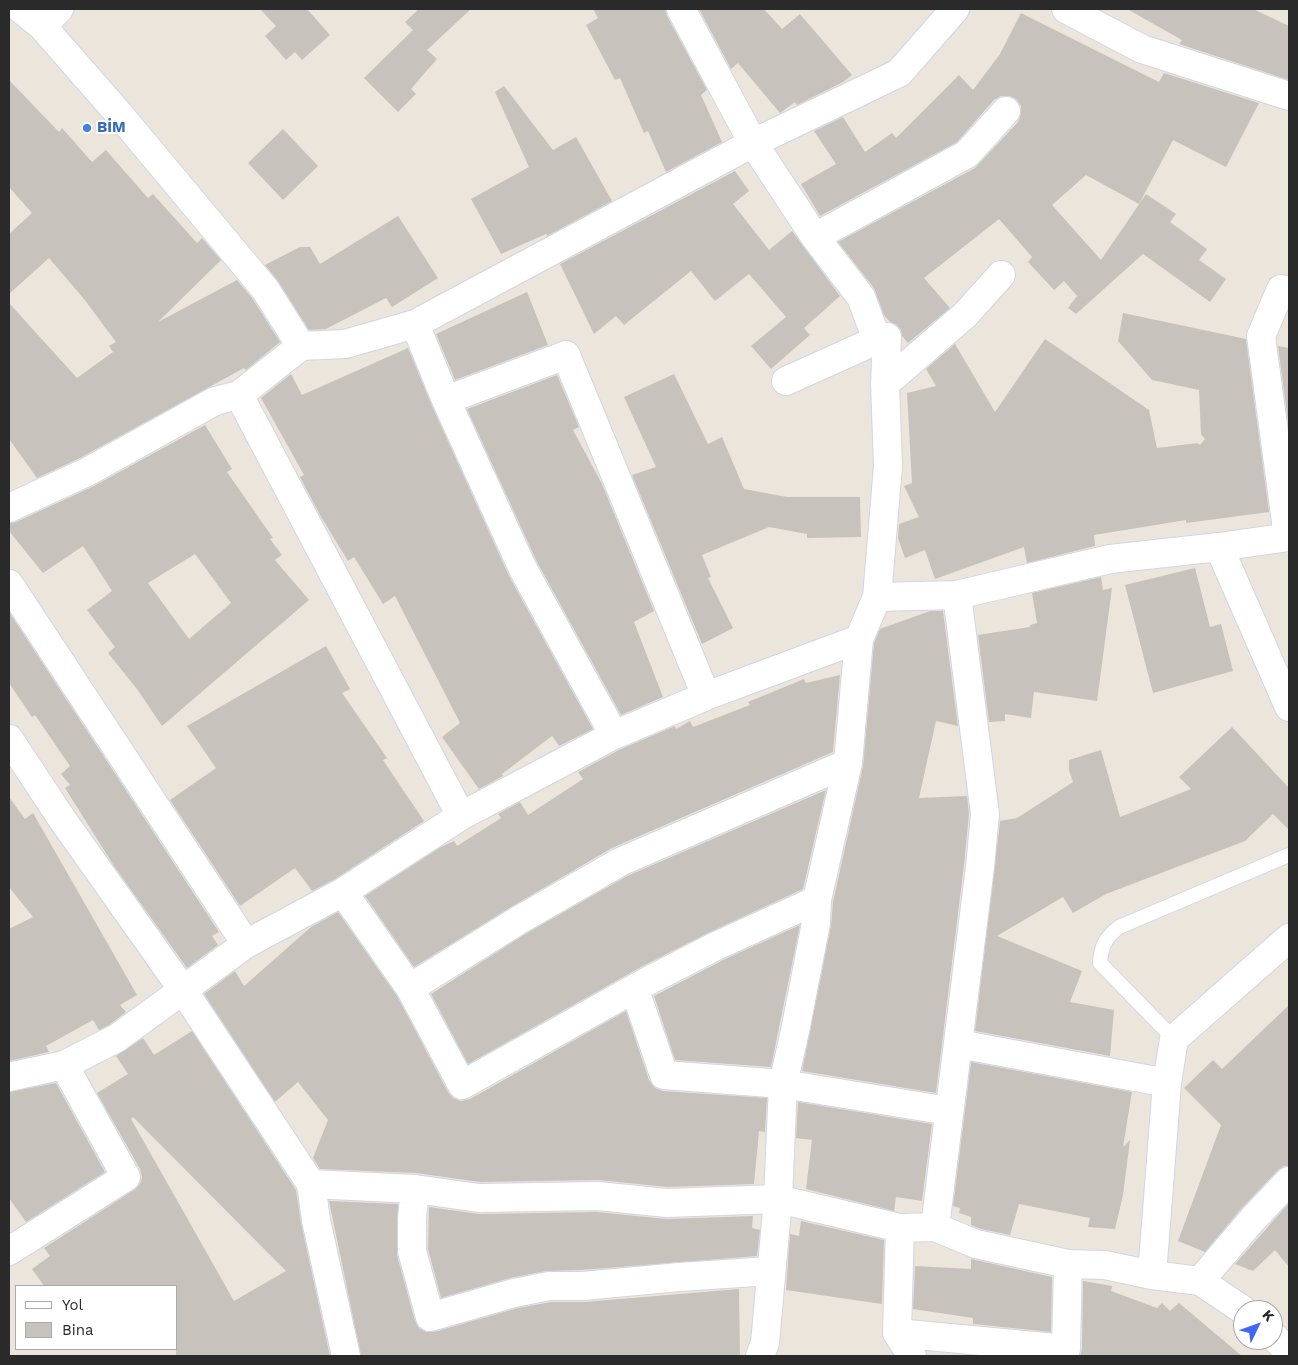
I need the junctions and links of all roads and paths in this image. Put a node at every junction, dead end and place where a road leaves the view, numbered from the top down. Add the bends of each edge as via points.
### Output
1 (681, 9) edge
2 (955, 9) edge
3 (1066, 9) edge
4 (41, 15) edge
5 (1289, 96) edge
6 (1006, 111) dead end
7 (753, 144) junction
8 (815, 236) junction
9 (1000, 275) dead end
10 (1289, 291) edge
11 (415, 324) junction
12 (877, 340) junction
13 (301, 346) junction
14 (786, 381) dead end
15 (885, 384) junction
16 (239, 395) junction
17 (446, 400) junction
18 (9, 508) edge
19 (1289, 537) edge
20 (1219, 547) junction
21 (9, 584) edge
22 (957, 595) junction
23 (877, 597) junction
24 (859, 639) junction
25 (706, 696) junction
26 (1289, 707) edge
27 (614, 735) junction
28 (9, 740) edge
29 (848, 763) junction
30 (461, 816) junction
31 (1289, 855) edge
32 (343, 892) junction
33 (817, 900) junction
34 (1289, 938) edge
35 (246, 944) junction
36 (410, 988) junction
37 (183, 990) junction
38 (635, 990) junction
39 (1174, 1039) junction
40 (959, 1044) junction
41 (64, 1065) junction
42 (9, 1078) edge
43 (1167, 1083) junction
44 (783, 1084) junction
45 (949, 1111) junction
46 (1289, 1181) edge
47 (310, 1184) junction
48 (415, 1189) junction
49 (778, 1199) junction
50 (935, 1227) junction
51 (900, 1228) junction
52 (9, 1251) edge
53 (1068, 1264) junction
54 (772, 1271) junction
55 (1152, 1275) junction
56 (1200, 1281) junction
57 (1233, 1303) edge
58 (897, 1333) junction
59 (346, 1356) edge
60 (760, 1356) edge
61 (912, 1356) edge

1 - 7 street
2 - 7 street via 899,73
3 - 5 street via 1142,49
4 - 13 street via 265,289
6 - 8 street via 967,154
7 - 8 street
7 - 11 street
8 - 12 street via 860,297
9 - 15 street via 964,315
10 - 19 street via 1281,289 1261,336
11 - 13 street via 346,344
11 - 17 street
12 - 14 street
12 - 15 street via 886,337
13 - 16 street
15 - 23 street via 888,466
16 - 18 street via 215,401 87,472
16 - 30 street
17 - 25 street via 566,355
17 - 27 street via 523,570
19 - 20 street
20 - 22 street via 1110,559
20 - 26 street
21 - 35 street
22 - 23 street
22 - 40 street via 985,814
23 - 24 street
24 - 25 street
24 - 29 street
25 - 27 street
27 - 30 street
28 - 37 street
29 - 33 street
29 - 36 street via 620,862
30 - 32 street
31 - 39 lane via 1119,927 1103,944 1100,963
32 - 35 street
32 - 36 street
33 - 38 street via 716,946
33 - 44 street via 816,923
34 - 39 street
35 - 37 street
36 - 38 street via 462,1085
37 - 41 street via 117,1038
37 - 47 street
38 - 44 street via 664,1075
39 - 43 street
40 - 43 street
40 - 45 street
41 - 42 street
41 - 52 street via 126,1177
43 - 55 street
44 - 45 street
44 - 49 street
45 - 50 street
46 - 56 street
47 - 48 street
47 - 59 street
48 - 49 street via 480,1198 598,1196 667,1203
48 - 54 street via 412,1251 430,1317 549,1286
49 - 51 street
49 - 54 street
50 - 51 street
50 - 53 street via 976,1244
51 - 58 street
53 - 55 street via 1105,1265
53 - 58 street via 1066,1349
54 - 60 street via 765,1343
55 - 56 street
56 - 57 street
58 - 61 street

